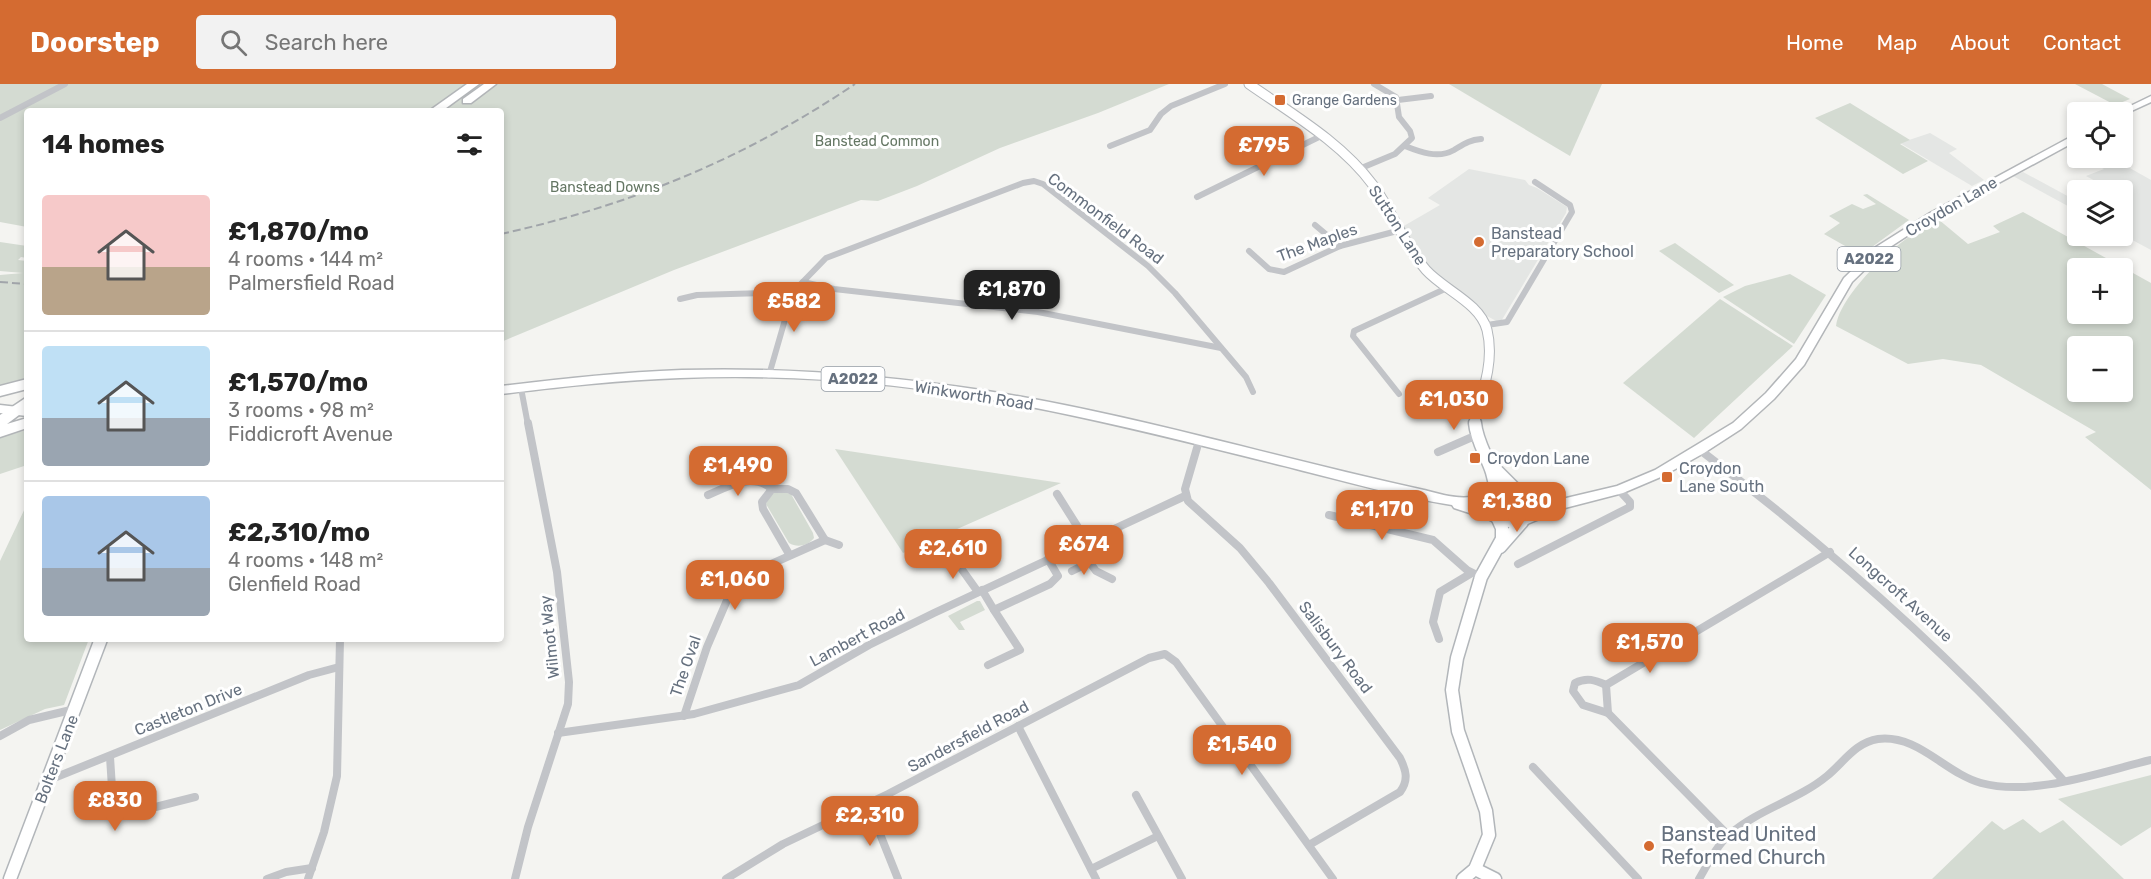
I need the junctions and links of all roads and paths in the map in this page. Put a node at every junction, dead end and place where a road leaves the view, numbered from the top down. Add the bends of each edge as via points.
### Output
1 (65, 84) edge
2 (474, 84) edge
3 (491, 84) edge
4 (1225, 84) edge
5 (1249, 84) edge
6 (1374, 84) edge
7 (1431, 96) dead end
8 (2151, 99) edge
9 (1398, 100) junction
10 (2133, 107) edge
11 (439, 108) edge
12 (457, 108) edge
13 (0, 118) edge
14 (1321, 136) junction
15 (1481, 139) dead end
16 (2067, 142) edge
17 (1110, 146) dead end
18 (1405, 146) junction
19 (1359, 169) junction
20 (1535, 182) dead end
21 (1197, 197) dead end
22 (1315, 225) dead end
23 (1401, 230) junction
24 (1340, 246) junction
25 (1250, 251) dead end
26 (803, 282) junction
27 (1447, 288) junction
28 (793, 292) junction
29 (680, 299) dead end
30 (1487, 325) junction
31 (1221, 348) junction
32 (769, 375) junction
33 (24, 388) edge
34 (521, 388) junction
35 (504, 390) edge
36 (1252, 392) dead end
37 (1399, 394) dead end
38 (12, 405) edge
39 (24, 424) edge
40 (0, 432) edge
41 (1477, 438) junction
42 (1199, 441) junction
43 (1700, 450) junction
44 (1438, 452) dead end
45 (1489, 464) junction
46 (772, 489) junction
47 (1619, 490) junction
48 (1491, 493) junction
49 (1057, 494) dead end
50 (708, 495) dead end
51 (1522, 495) junction
52 (1185, 496) junction
53 (1437, 498) junction
54 (1562, 504) junction
55 (1329, 514) dead end
56 (1495, 517) junction
57 (1525, 520) junction
58 (825, 540) junction
59 (1086, 540) junction
60 (839, 545) dead end
61 (1077, 545) junction
62 (1498, 549) junction
63 (1830, 552) junction
64 (789, 554) junction
65 (957, 556) dead end
66 (1048, 559) junction
67 (1090, 562) junction
68 (1518, 564) dead end
69 (1072, 571) dead end
70 (1476, 576) junction
71 (1112, 579) dead end
72 (980, 591) junction
73 (994, 610) junction
74 (1439, 639) dead end
75 (100, 642) edge
76 (340, 642) edge
77 (988, 665) dead end
78 (339, 667) junction
79 (1606, 685) junction
80 (75, 709) junction
81 (1608, 712) junction
82 (684, 716) junction
83 (1018, 726) junction
84 (558, 733) junction
85 (0, 736) edge
86 (110, 757) junction
87 (2151, 760) edge
88 (1533, 767) dead end
89 (49, 780) junction
90 (2064, 780) junction
91 (1136, 795) dead end
92 (195, 797) dead end
93 (113, 803) junction
94 (867, 804) junction
95 (150, 810) junction
96 (1728, 835) junction
97 (1158, 836) junction
98 (1309, 846) junction
99 (312, 868) junction
100 (1475, 869) junction
101 (1094, 874) edge
102 (10, 879) edge
103 (267, 879) edge
104 (308, 879) edge
105 (515, 879) edge
106 (726, 879) edge
107 (898, 879) edge
108 (1182, 879) edge
109 (1333, 879) edge
110 (1463, 879) edge
111 (1495, 879) edge
112 (1638, 879) edge
113 (1699, 879) edge

1 - 13 street
2 - 11 highway
3 - 12 highway
4 - 17 street via 1171,106 1150,130
5 - 14 main road, Sutton Lane
6 - 9 street
7 - 9 street
8 - 10 main road
9 - 18 street via 1399,117 1412,138
14 - 19 main road, Sutton Lane
14 - 21 street
15 - 18 street via 1467,139 1449,152 1437,154
16 - 43 main road, Croydon Lane / A2022 via 1933,215 1880,249 1848,280 1800,362 1770,396 1737,426
18 - 19 street
19 - 23 main road, Sutton Lane
20 - 30 street via 1572,207 1569,219 1507,322
22 - 24 street
23 - 24 street, The Maples
23 - 27 main road, Sutton Lane via 1415,257
24 - 25 street, The Maples via 1279,272 1269,269
26 - 28 street
26 - 31 street via 834,289 1038,312
26 - 31 street, Commonfield Road via 832,255 1034,181 1148,266
27 - 30 main road, Sutton Lane
27 - 37 street via 1354,331 1353,336
28 - 29 street
28 - 32 street
30 - 41 main road via 1484,388 1474,421
31 - 36 street, Commonfield Road via 1246,376
32 - 34 main road, Winkworth Road / A2022 via 639,376
32 - 42 main road, Winkworth Road / A2022 via 869,380 983,394
33 - 38 highway
34 - 35 main road, Winkworth Road / A2022
34 - 84 street, Wilmot Way via 557,572 566,641 569,692
39 - 40 highway
41 - 44 street
41 - 45 main road
42 - 52 street
42 - 53 main road, Winkworth Road / A2022
43 - 47 main road, Croydon Lane / A2022
43 - 63 street, Longcroft Avenue
45 - 48 main road via 1496,482
45 - 51 main road
46 - 50 street via 764,482 749,479
46 - 58 street via 796,493
46 - 64 street via 762,502 763,509
47 - 54 main road, Croydon Lane / A2022
47 - 68 street via 1630,507
48 - 51 main road, Croydon Lane
48 - 53 main road, Winkworth Road / A2022 via 1473,501
48 - 56 main road via 1486,504
49 - 59 street
51 - 54 main road, Croydon Lane / A2022
51 - 57 main road via 1532,511
52 - 59 street, Lambert Road
52 - 98 street, Salisbury Road via 1240,548 1269,582 1405,768 1407,779 1400,792
53 - 56 main road, Winkworth Road / A2022
54 - 57 main road, Croydon Lane / A2022
55 - 70 street via 1368,528 1433,540
56 - 57 main road, Winkworth Road via 1509,523
56 - 62 main road via 1503,534
57 - 62 main road
58 - 60 street
58 - 64 street, The Oval
59 - 61 street, Lambert Road
61 - 66 street, Lambert Road
61 - 67 street
62 - 70 main road
63 - 79 street
63 - 90 street, Longcroft Avenue via 1944,653
64 - 82 street, The Oval via 739,579 730,590
65 - 72 street via 958,564
66 - 72 street, Lambert Road
66 - 73 street via 1057,571 1056,580
67 - 69 street
67 - 71 street via 1096,571
70 - 74 street via 1440,592 1433,622
70 - 100 main road via 1452,690 1458,731 1486,811 1489,835
72 - 73 street
72 - 82 street, Lambert Road via 869,645 799,685
73 - 77 street via 1020,650
75 - 80 main road, Bolters Lane
76 - 78 street
78 - 86 street, Castleton Drive via 309,675
78 - 99 street via 337,776
79 - 81 street
79 - 81 street via 1583,678 1575,682 1573,691 1582,705
80 - 85 street via 29,720
80 - 89 main road, Bolters Lane
81 - 96 street
82 - 84 street, Lambert Road
83 - 94 street, Sandersfield Road
83 - 98 street, Sandersfield Road via 1149,658 1165,654 1176,662
83 - 101 street
84 - 105 street, Wilmot Way
86 - 89 street, Castleton Drive
86 - 93 street
87 - 90 street
88 - 112 street
89 - 102 main road, Bolters Lane
90 - 96 street via 2010,787 1981,783 1905,743 1879,739 1853,752 1826,777
91 - 97 street
92 - 95 street
93 - 95 street via 144,801
93 - 95 street via 112,818
94 - 106 street, Sandersfield Road via 783,844
94 - 107 street
96 - 113 street
97 - 101 street
97 - 108 street
98 - 109 street
99 - 103 street
99 - 104 street
100 - 110 main road
100 - 111 main road

